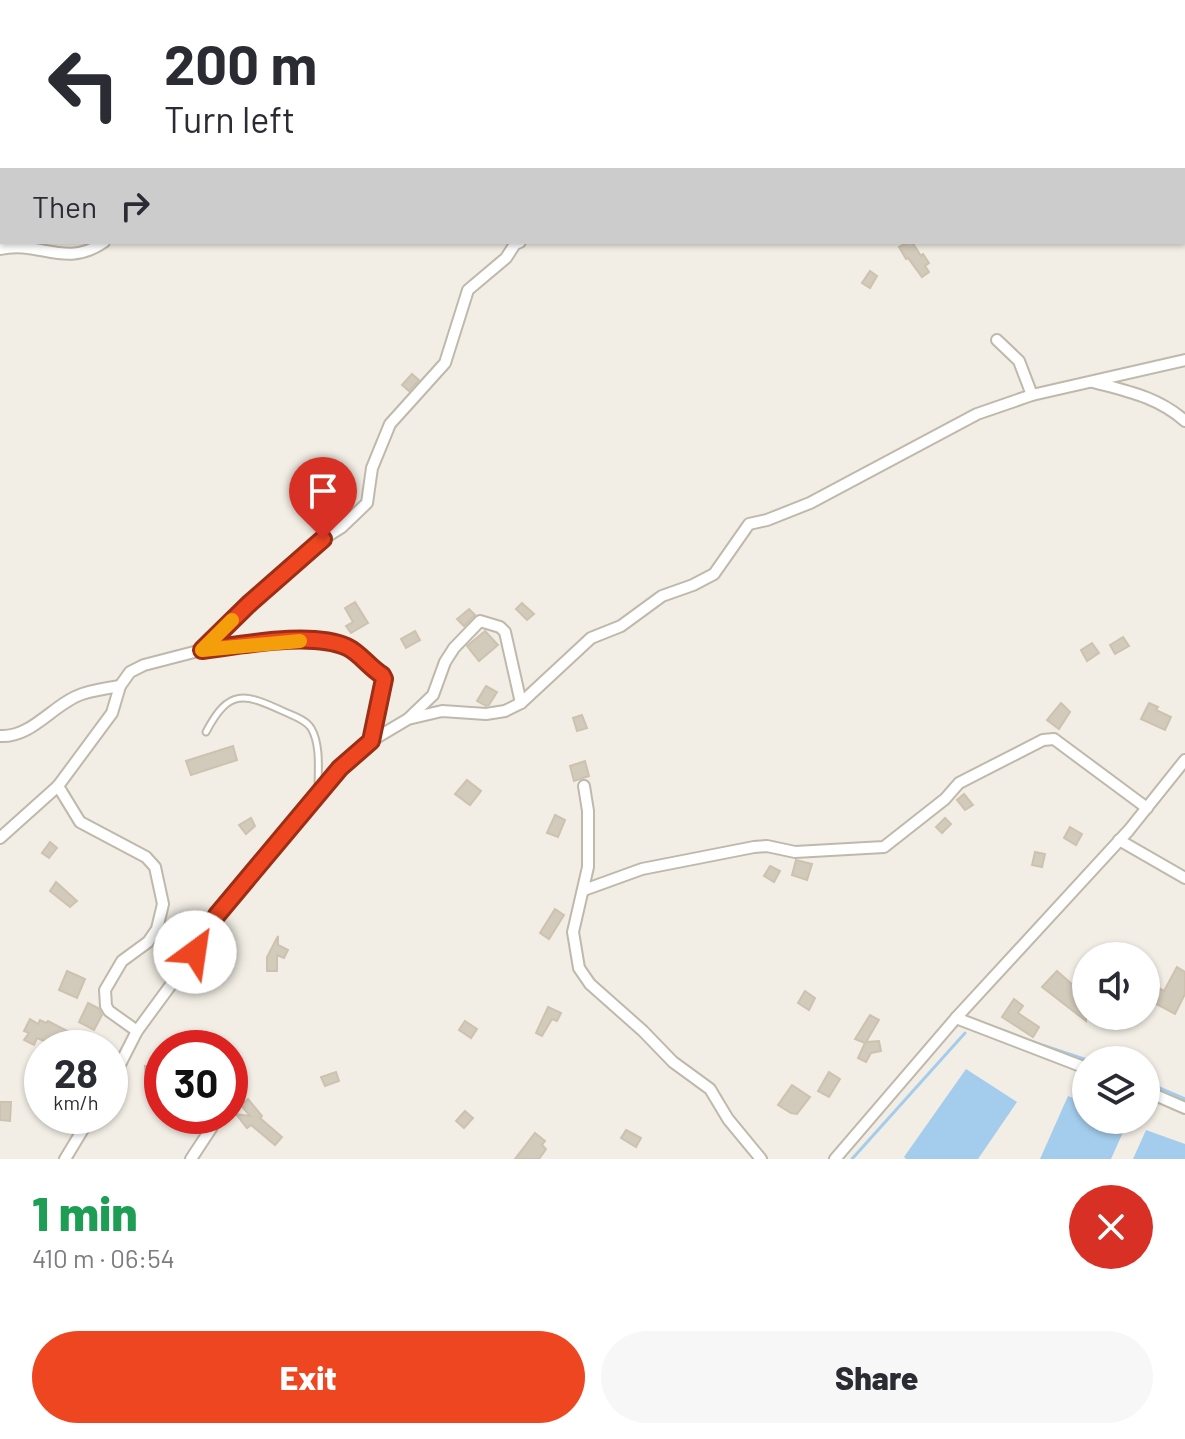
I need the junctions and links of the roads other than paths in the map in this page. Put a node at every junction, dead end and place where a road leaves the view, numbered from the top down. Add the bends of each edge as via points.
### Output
1 (100, 244) edge
2 (515, 244) edge
3 (0, 249) edge
4 (997, 340) dead end
5 (1185, 360) edge
6 (1089, 381) junction
7 (1032, 395) junction
8 (1185, 421) edge
9 (202, 650) junction
10 (120, 686) junction
11 (521, 703) junction
12 (408, 719) junction
13 (206, 732) dead end
14 (0, 736) edge
15 (371, 741) junction
16 (1185, 760) edge
17 (58, 786) junction
18 (584, 786) dead end
19 (319, 794) junction
20 (1147, 808) junction
21 (0, 838) edge
22 (1119, 840) junction
23 (1185, 878) edge
24 (584, 890) junction
25 (956, 1018) junction
26 (137, 1031) junction
27 (128, 1049) edge
28 (1072, 1063) edge
29 (1160, 1097) edge
30 (1185, 1108) edge
31 (80, 1134) edge
32 (207, 1134) edge
33 (65, 1159) edge
34 (191, 1159) edge
35 (761, 1159) edge
36 (835, 1159) edge

1 - 3 street via 78,255
2 - 9 street via 468,290 445,363 390,424 372,468 367,503
4 - 7 street via 1019,361
5 - 6 street
6 - 7 street
6 - 8 street via 1155,400
7 - 11 street via 977,414 810,503 749,524 714,574 662,596 621,626 591,638
9 - 10 street via 144,665
9 - 15 street via 312,639 349,648 384,679
10 - 14 street via 81,694 20,734
10 - 17 street via 112,713
11 - 12 street via 486,714 442,711
11 - 12 street via 505,632 480,621 445,662 433,695
12 - 15 street
13 - 19 lane via 217,710 240,698 254,697 308,724 317,753
15 - 19 street
16 - 20 street
17 - 21 street
17 - 26 street via 80,822 155,867 163,904 157,929 122,961 105,990 109,1011
18 - 24 street via 589,839
19 - 26 street via 217,915
20 - 22 street
20 - 24 street via 1054,739 1043,740 959,783 884,847 795,852 754,847 642,869
22 - 23 street
22 - 25 street
24 - 35 street via 573,932 579,968 673,1062 710,1089
25 - 28 street
25 - 36 street
26 - 27 street
29 - 30 street
31 - 33 street
32 - 34 street

